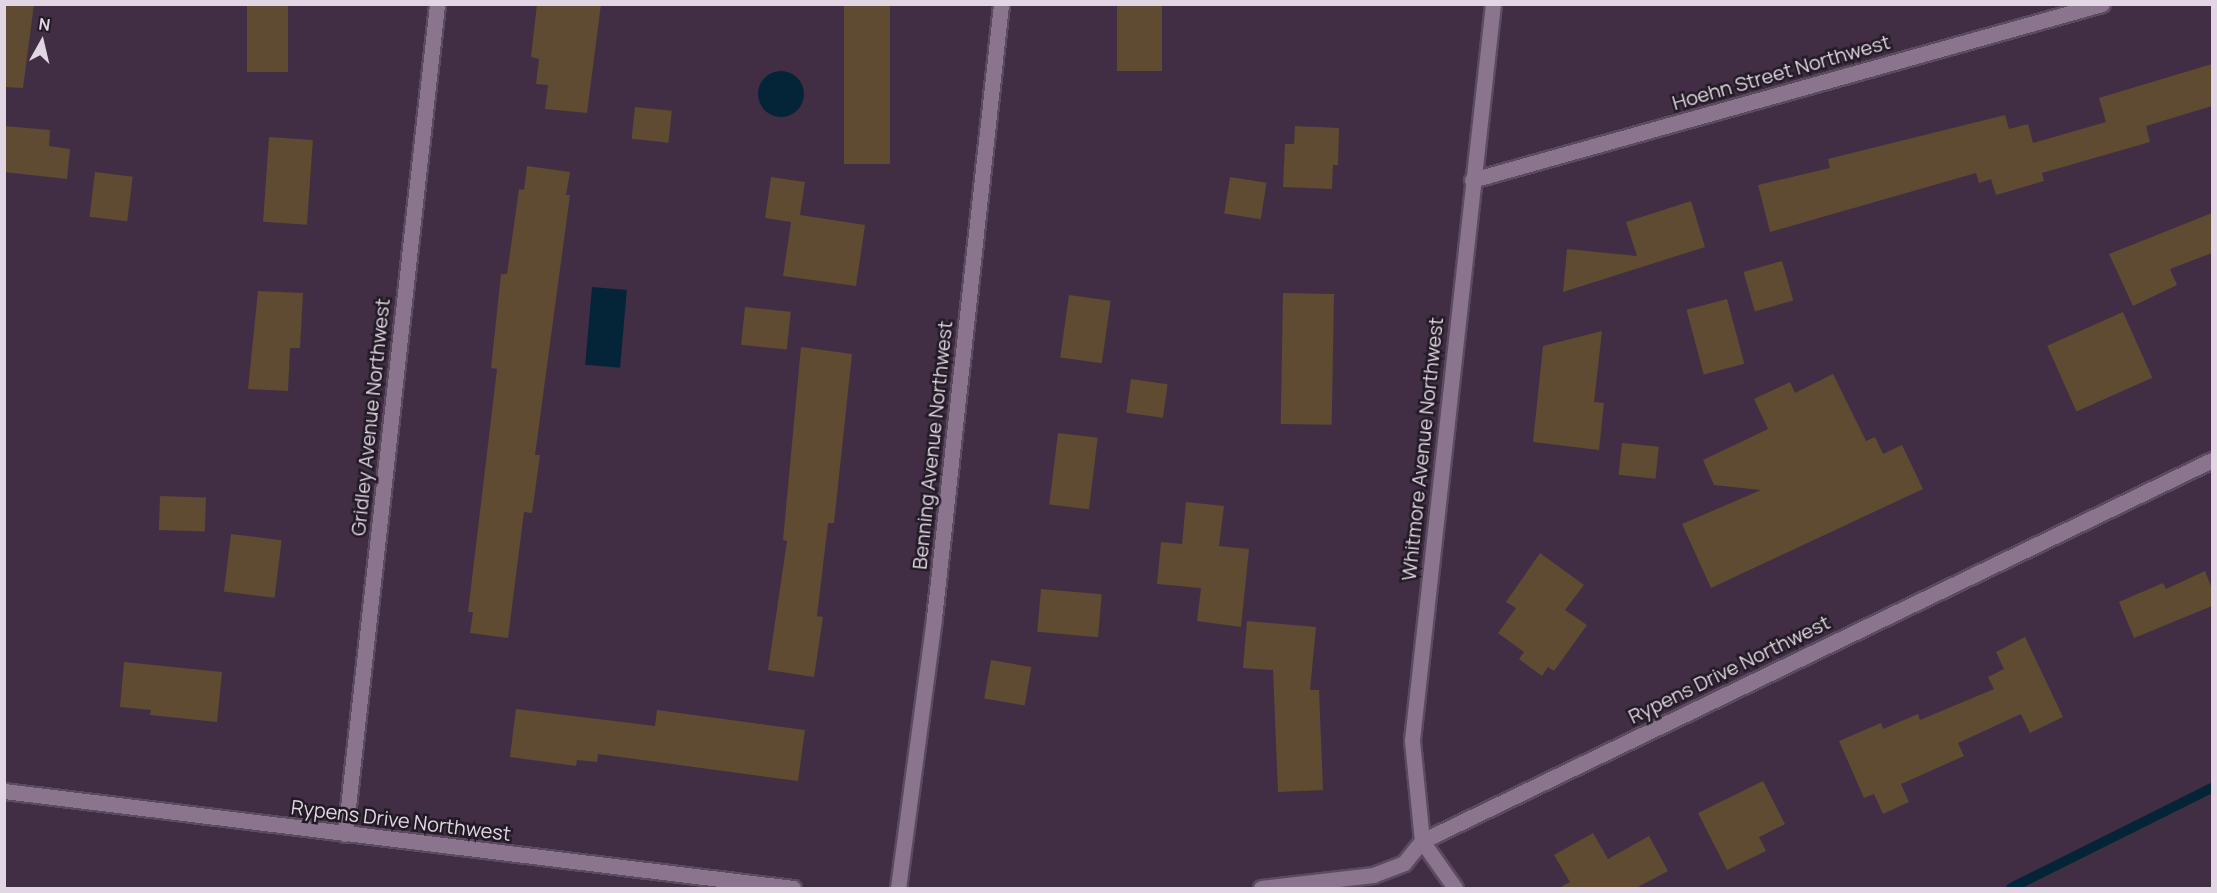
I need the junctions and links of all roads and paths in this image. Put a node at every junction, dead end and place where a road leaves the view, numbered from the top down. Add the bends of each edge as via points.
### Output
1 (437, 4) edge
2 (1000, 4) edge
3 (1493, 4) edge
4 (2102, 4) edge
5 (1472, 180) junction
6 (2212, 460) edge
7 (4, 791) edge
8 (345, 834) junction
9 (1422, 841) junction
10 (1322, 886) edge
11 (793, 888) edge
12 (898, 888) edge
13 (1261, 888) edge
14 (1455, 888) edge

1 - 8 street, Gridley Avenue Northwest
2 - 12 street, Benning Avenue Northwest via 935,607
3 - 5 street, Whitmore Avenue Northwest
4 - 5 street, Hoehn Street Northwest
5 - 9 street, Whitmore Avenue Northwest via 1412,740
6 - 9 street, Rypens Drive Northwest
7 - 8 street, Rypens Drive Northwest
8 - 11 street, Rypens Drive Northwest
9 - 10 street, Rypens Drive Northwest via 1404,863 1373,875
9 - 14 street, Whitmore Avenue Northwest
10 - 13 street, Rypens Drive Northwest

